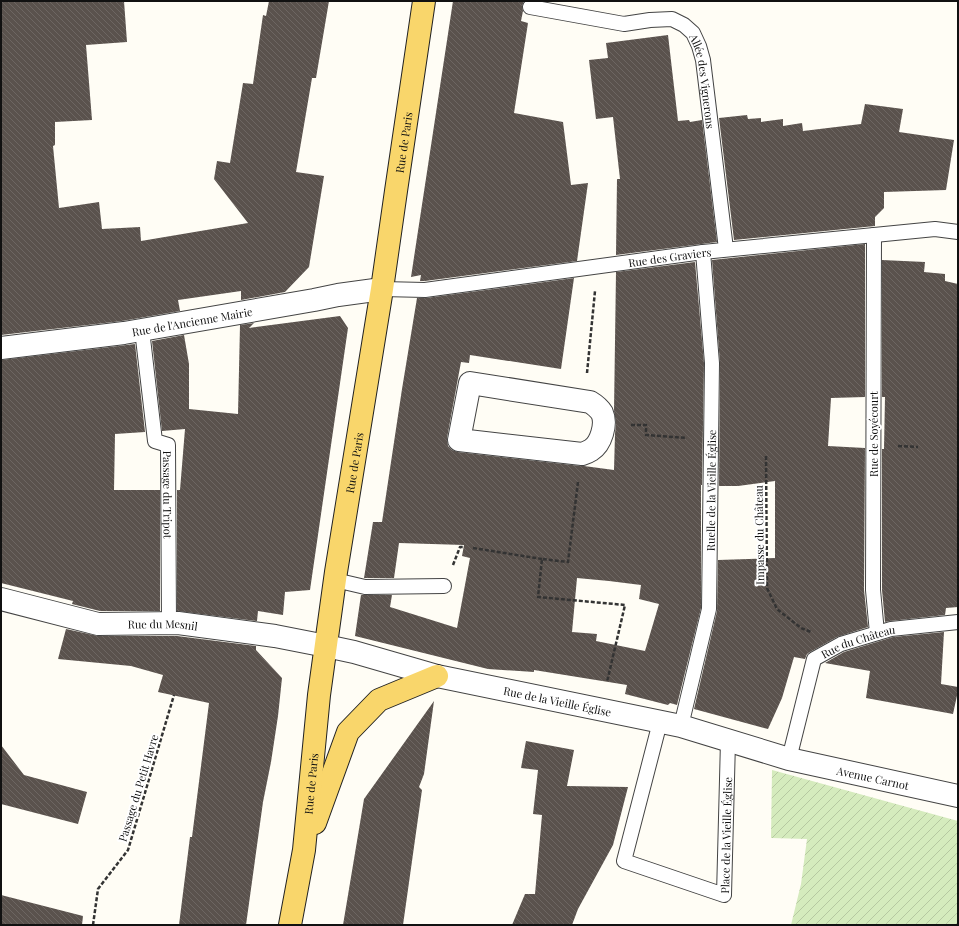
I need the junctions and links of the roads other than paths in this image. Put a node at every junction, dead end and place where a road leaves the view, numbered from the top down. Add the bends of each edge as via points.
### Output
1 (424, 1) edge
2 (530, 7) dead end
3 (958, 232) edge
4 (874, 235) junction
5 (726, 249) junction
6 (703, 252) junction
7 (382, 289) junction
8 (142, 330) junction
9 (1, 348) edge
10 (582, 454) joint
11 (335, 580) junction
12 (444, 586) dead end
13 (1, 599) edge
14 (958, 622) edge
15 (169, 623) junction
16 (877, 633) junction
17 (326, 646) junction
18 (437, 676) junction
19 (660, 722) junction
20 (681, 726) junction
21 (728, 741) junction
22 (789, 759) junction
23 (958, 796) edge
24 (304, 850) junction
25 (290, 925) edge

1 - 7 main road, Rue de Paris
2 - 5 lane, Allée des Vignerons via 624,24 672,19 693,33 703,60
3 - 4 lane, Rue des Graviers via 935,229
4 - 5 lane, Rue des Graviers
4 - 16 lane, Rue de Soyécourt via 872,590
5 - 6 lane, Rue des Graviers
6 - 7 lane, Rue des Graviers via 425,290
6 - 20 lane, Ruelle de la Vieille Église via 712,363 709,609
7 - 8 street, Rue de l'Ancienne Mairie
7 - 11 main road, Rue de Paris
8 - 9 street, Rue de l'Ancienne Mairie
8 - 15 lane, Passage du Tripot via 155,440 168,445
10 - 10 street via 591,450 603,431 602,414 597,406 585,401 470,383 459,440
11 - 12 lane via 364,587
11 - 17 main road, Rue de Paris
13 - 15 street, Rue du Mesnil via 98,624
14 - 16 lane, Rue du Château via 891,629
15 - 17 street, Rue du Mesnil via 275,636
16 - 22 lane, Rue du Château via 841,644 814,659
17 - 18 street, Rue de la Vieille Église
17 - 24 main road, Rue de Paris
18 - 19 street, Rue de la Vieille Église
18 - 24 main road via 379,700 348,732
19 - 20 street, Rue de la Vieille Église
19 - 21 lane, Place de la Vieille Église via 624,861 724,895
20 - 21 street, Rue de la Vieille Église
21 - 22 street, Rue de la Vieille Église
22 - 23 street, Avenue Carnot
24 - 25 main road, Rue de Paris

